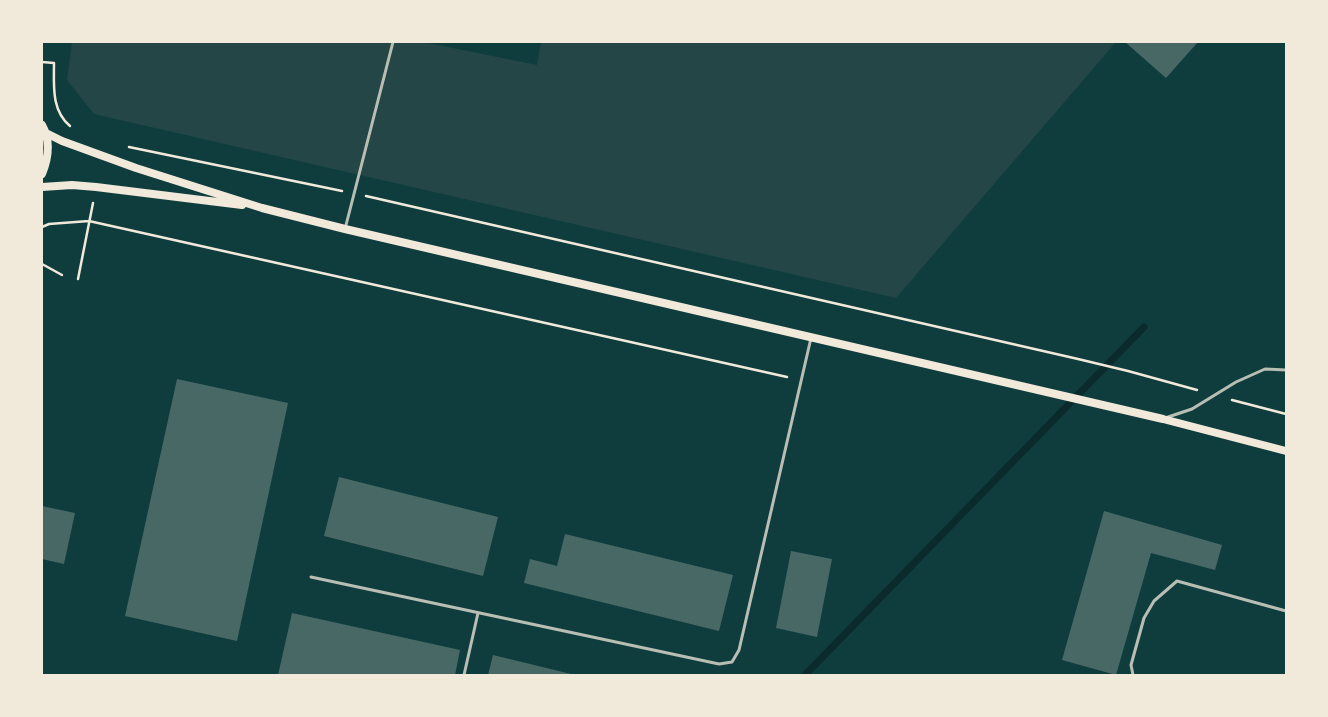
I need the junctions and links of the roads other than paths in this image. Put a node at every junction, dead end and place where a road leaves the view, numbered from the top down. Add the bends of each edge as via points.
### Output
1 (393, 42) edge
2 (44, 129) edge
3 (42, 174) edge
4 (42, 187) edge
5 (262, 208) junction
6 (345, 229) junction
7 (812, 337) junction
8 (1286, 370) edge
9 (1164, 419) junction
10 (1286, 451) edge
11 (311, 577) dead end
12 (1286, 610) edge
13 (478, 613) junction
14 (464, 675) edge
15 (1133, 675) edge

1 - 6 lane
2 - 3 main road via 49,148
2 - 5 main road via 62,141 136,168
4 - 5 main road via 96,187
5 - 6 main road
6 - 7 main road
7 - 9 main road
7 - 13 lane via 739,650 732,662 719,664
8 - 9 lane via 1265,369 1236,382 1192,409
9 - 10 main road
11 - 13 lane
12 - 15 lane via 1177,581 1154,601 1144,618 1131,665
13 - 14 lane

